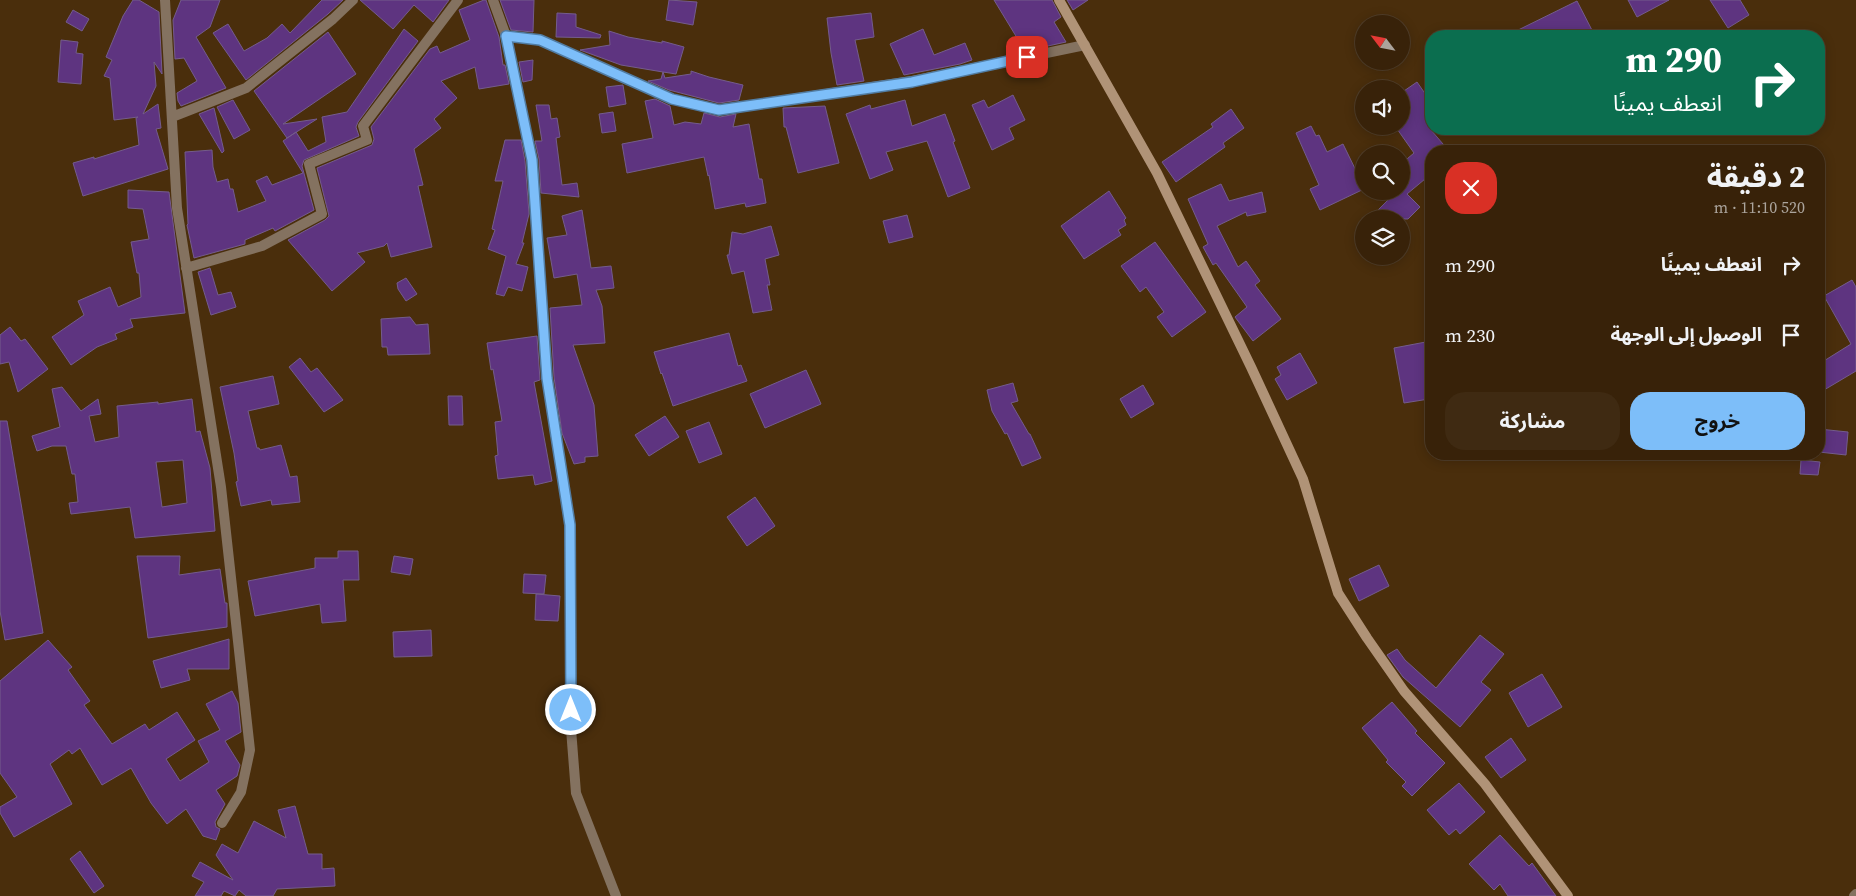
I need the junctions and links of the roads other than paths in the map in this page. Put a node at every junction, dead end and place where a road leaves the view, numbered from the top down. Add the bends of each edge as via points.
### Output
1 (165, 0) edge
2 (353, 0) edge
3 (458, 0) edge
4 (493, 0) edge
5 (1059, 0) edge
6 (506, 36) junction
7 (1085, 45) junction
8 (172, 117) junction
9 (186, 268) junction
10 (222, 823) dead end
11 (616, 896) edge
12 (1568, 896) edge

1 - 8 street
2 - 8 street via 246,88
3 - 9 street via 362,126 367,140 309,164 322,214 262,246
4 - 6 street
5 - 7 street
6 - 7 street via 540,40 672,99 719,110 912,82
6 - 11 street via 532,160 547,378 570,525 571,729 576,793
7 - 12 street via 1157,173 1303,479 1338,593 1404,691 1485,784
8 - 9 street via 177,208
9 - 10 street via 221,487 250,750 241,792

